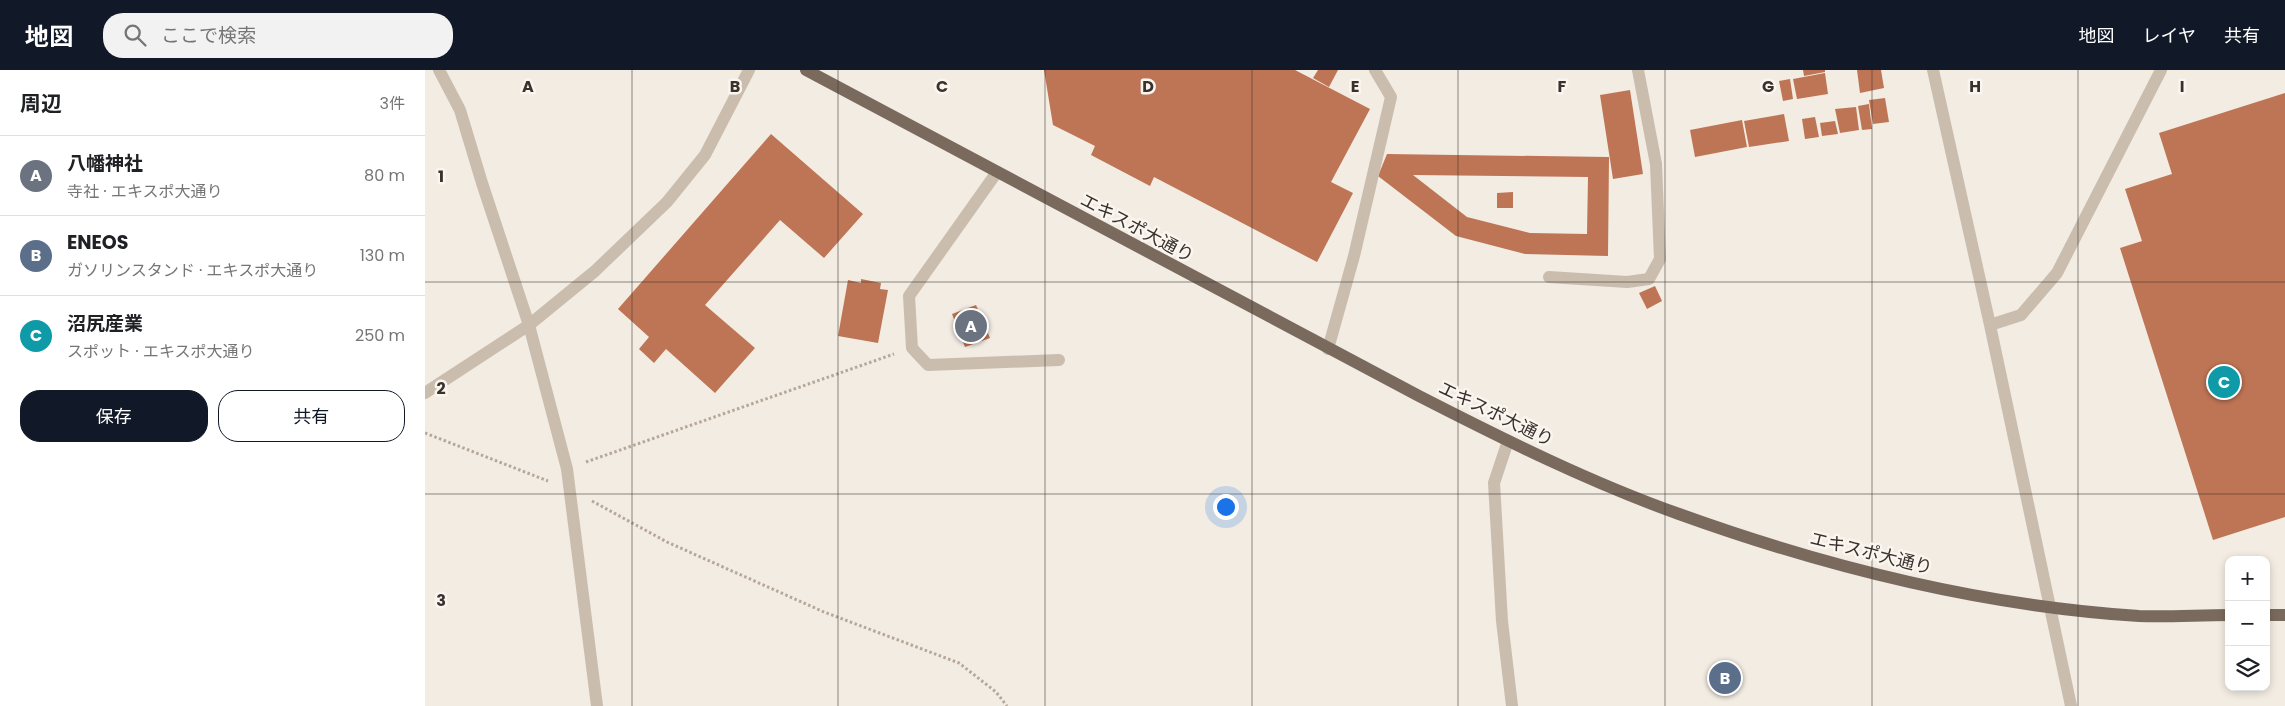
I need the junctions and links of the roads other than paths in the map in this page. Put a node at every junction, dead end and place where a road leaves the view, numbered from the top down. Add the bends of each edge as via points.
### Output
1 (439, 70) edge
2 (749, 70) edge
3 (806, 70) edge
4 (1375, 70) edge
5 (1638, 70) edge
6 (1933, 70) edge
7 (2161, 70) edge
8 (997, 172) junction
9 (1549, 277) dead end
10 (529, 325) junction
11 (1991, 325) junction
12 (1328, 349) junction
13 (1059, 360) dead end
14 (425, 393) edge
15 (1507, 441) junction
16 (2051, 607) junction
17 (2225, 615) edge
18 (2270, 615) edge
19 (2285, 615) edge
20 (597, 706) edge
21 (1512, 706) edge
22 (2071, 706) edge

1 - 10 street via 460,110
2 - 10 street via 705,155 667,202 595,271
3 - 8 main road, エキスポ大通り
4 - 12 street via 1391,97 1354,256
5 - 9 street via 1656,164 1660,259 1649,279 1627,282
6 - 11 street
7 - 11 street via 2057,274 2021,315
8 - 12 main road, エキスポ大通り
8 - 13 street via 909,296 913,348 928,365
10 - 14 street
10 - 20 street via 567,469
11 - 16 street
12 - 15 main road, エキスポ大通り
15 - 16 main road, エキスポ大通り via 1677,513 1771,545 1934,587
15 - 21 street via 1494,483 1502,621
16 - 17 main road, エキスポ大通り via 2141,616
16 - 22 street
18 - 19 main road

